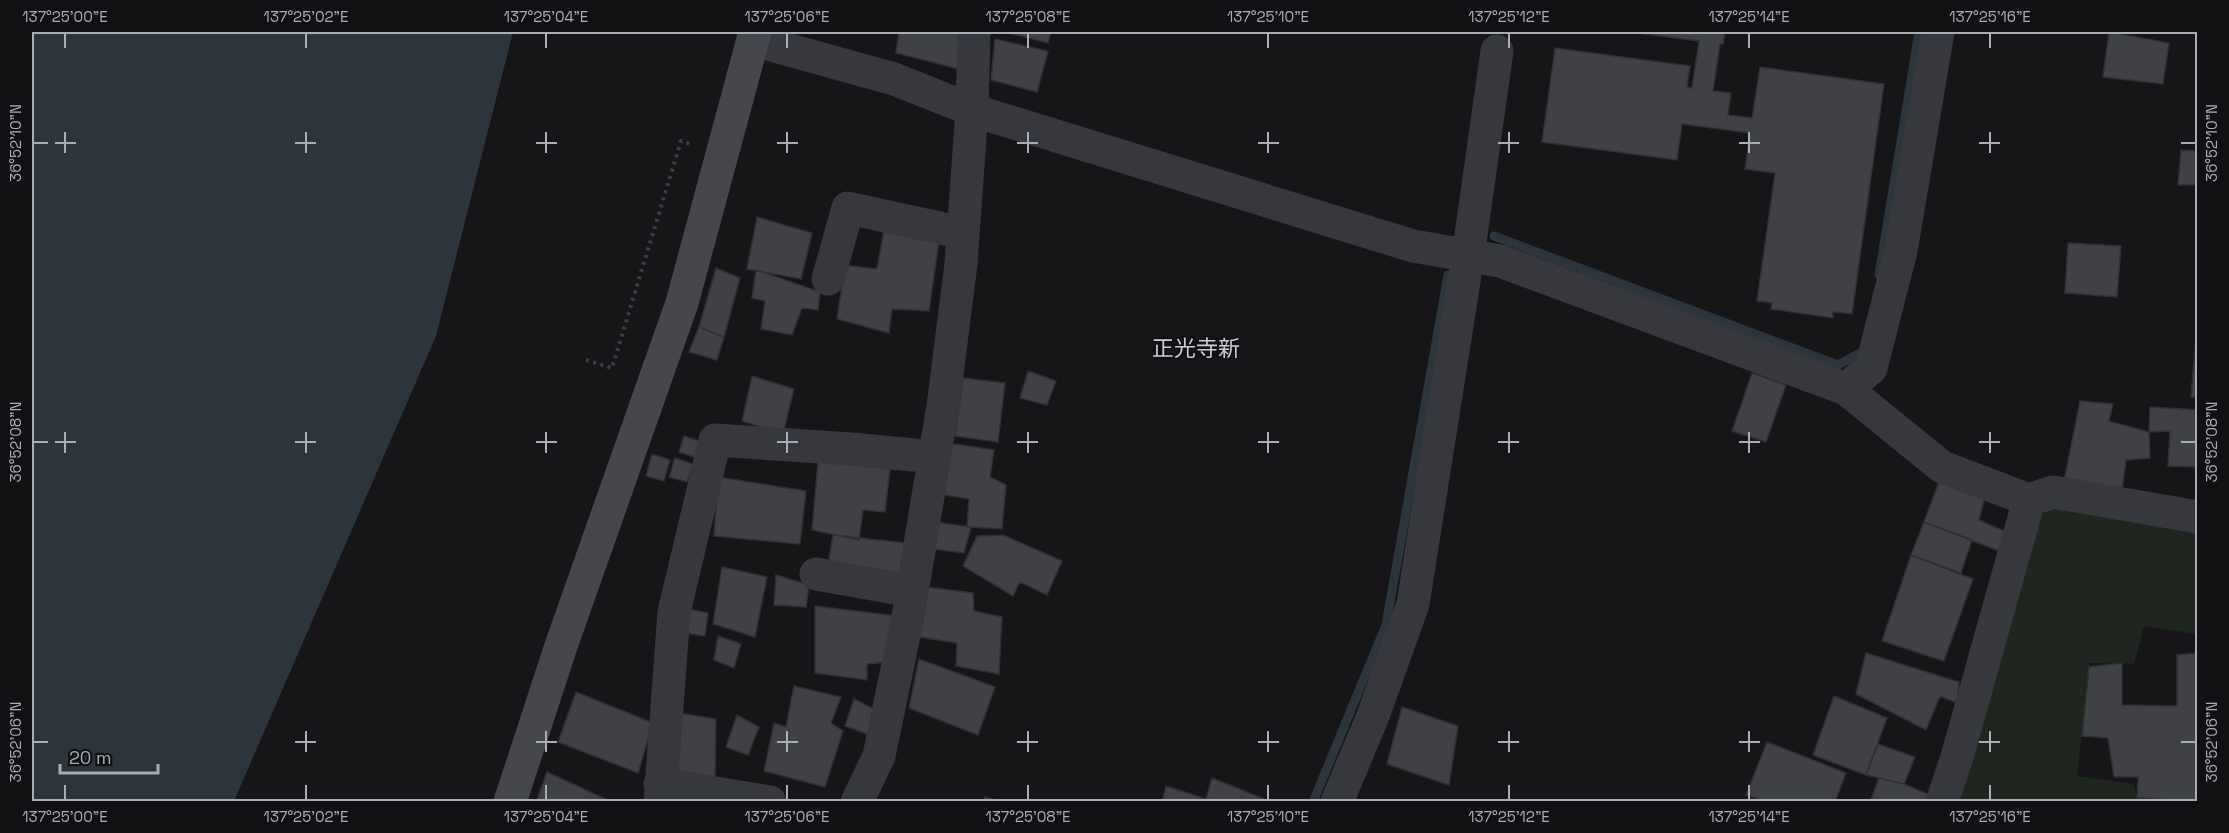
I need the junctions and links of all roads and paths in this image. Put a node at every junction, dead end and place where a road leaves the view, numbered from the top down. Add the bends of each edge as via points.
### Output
1 (974, 32) edge
2 (1938, 32) edge
3 (754, 36) edge
4 (1497, 51) dead end
5 (972, 110) junction
6 (701, 148) dead end
7 (963, 233) junction
8 (1468, 256) junction
9 (828, 279) dead end
10 (586, 360) dead end
11 (1846, 389) junction
12 (934, 457) junction
13 (2029, 500) junction
14 (2198, 517) edge
15 (816, 574) dead end
16 (912, 591) junction
17 (660, 793) edge
18 (510, 801) edge
19 (770, 801) edge
20 (857, 801) edge
21 (1337, 801) edge
22 (1942, 801) edge

1 - 5 street
2 - 11 street via 1896,273 1871,368
3 - 5 street via 894,79
3 - 18 street via 682,303
4 - 8 street
5 - 7 street
5 - 8 street via 1413,246
6 - 10 path via 681,141 612,368
7 - 9 street via 848,208
7 - 12 street
8 - 11 street via 1500,261
8 - 21 street via 1413,604
11 - 13 street via 1942,467
12 - 16 street
12 - 17 street via 715,440 674,612
13 - 14 street via 2053,492
13 - 22 street
15 - 16 street
16 - 20 street via 879,756
17 - 19 street

